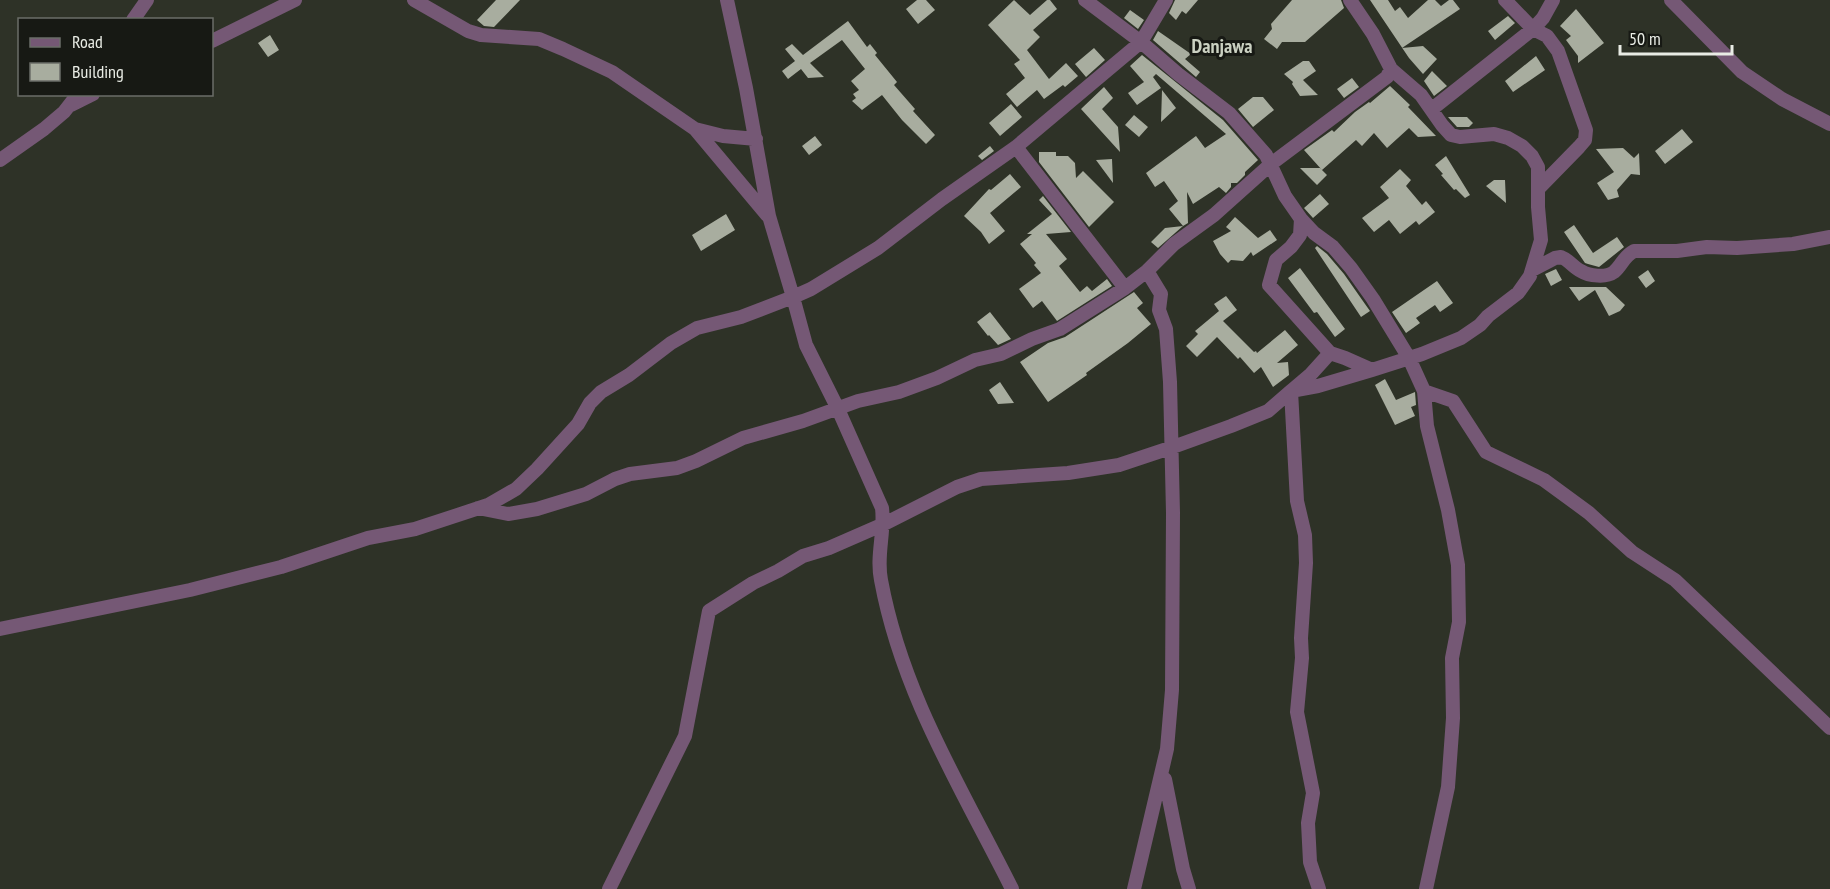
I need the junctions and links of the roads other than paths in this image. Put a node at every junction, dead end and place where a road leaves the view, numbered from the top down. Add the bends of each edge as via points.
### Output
1 (147, 0) edge
2 (295, 0) edge
3 (414, 0) edge
4 (727, 0) edge
5 (1085, 0) edge
6 (1166, 0) edge
7 (1350, 0) edge
8 (1505, 0) edge
9 (1553, 0) edge
10 (1671, 0) edge
11 (134, 18) edge
12 (1533, 28) junction
13 (213, 41) edge
14 (1141, 42) junction
15 (1391, 69) junction
16 (74, 100) edge
17 (1432, 109) junction
18 (1830, 124) edge
19 (695, 129) junction
20 (756, 139) junction
21 (1016, 147) junction
22 (0, 160) edge
23 (1271, 164) junction
24 (1538, 189) junction
25 (769, 216) junction
26 (1301, 219) junction
27 (1830, 237) edge
28 (1532, 270) junction
29 (1147, 271) junction
30 (1125, 288) junction
31 (792, 297) junction
32 (1330, 354) junction
33 (1409, 358) junction
34 (1372, 370) junction
35 (1291, 391) junction
36 (1424, 391) junction
37 (838, 409) junction
38 (1173, 447) junction
39 (477, 508) junction
40 (884, 524) junction
41 (0, 629) edge
42 (1830, 728) edge
43 (1163, 771) junction
44 (609, 889) edge
45 (1012, 889) edge
46 (1134, 889) edge
47 (1189, 889) edge
48 (1319, 889) edge
49 (1426, 889) edge

1 - 11 street
2 - 13 street
3 - 19 street via 468,31 539,39 563,49 612,72
4 - 20 street
5 - 14 street
6 - 14 street
7 - 15 street
8 - 12 street
9 - 12 street
10 - 18 street via 1742,72
12 - 17 street
12 - 24 street via 1547,36 1558,51 1586,130 1579,147
14 - 21 street
14 - 23 street via 1229,113
15 - 17 street via 1421,94
15 - 23 street via 1387,77
16 - 22 street via 44,129
17 - 24 street via 1452,135 1494,134 1522,146 1538,167
19 - 20 street
19 - 25 street
20 - 25 street
21 - 30 street
21 - 31 street via 878,248
23 - 26 street via 1285,196
23 - 29 street
24 - 28 street via 1541,240
25 - 31 street
26 - 32 street via 1300,235 1276,260 1269,285
26 - 33 street via 1351,268
27 - 28 street via 1793,244 1634,251 1608,275 1584,273 1561,257
28 - 33 street via 1518,293 1480,325 1461,338
29 - 30 street
29 - 38 street via 1161,294 1159,309 1166,329
30 - 37 street via 1060,329 1001,354 975,360 899,392
31 - 37 street via 806,345
31 - 39 street via 741,317 697,328 671,343 596,397 578,424 516,489
32 - 34 street
32 - 35 street
33 - 34 street
33 - 36 street
34 - 35 street
35 - 38 street via 1268,411
35 - 48 street via 1306,563 1297,712 1313,793 1308,823 1310,862
36 - 42 street via 1453,401 1486,453 1544,480 1632,552 1675,580
36 - 49 street via 1432,448 1458,565 1459,622 1452,658 1454,718 1448,787
37 - 39 street via 743,438 677,468 630,474 586,494 537,509 508,514
37 - 40 street via 875,490
38 - 40 street via 1119,465 981,479
38 - 43 street via 1172,690
39 - 41 street via 281,567
40 - 44 street via 803,556 710,611 685,736
40 - 45 street via 880,578 911,684 949,771
43 - 46 street
43 - 47 street

